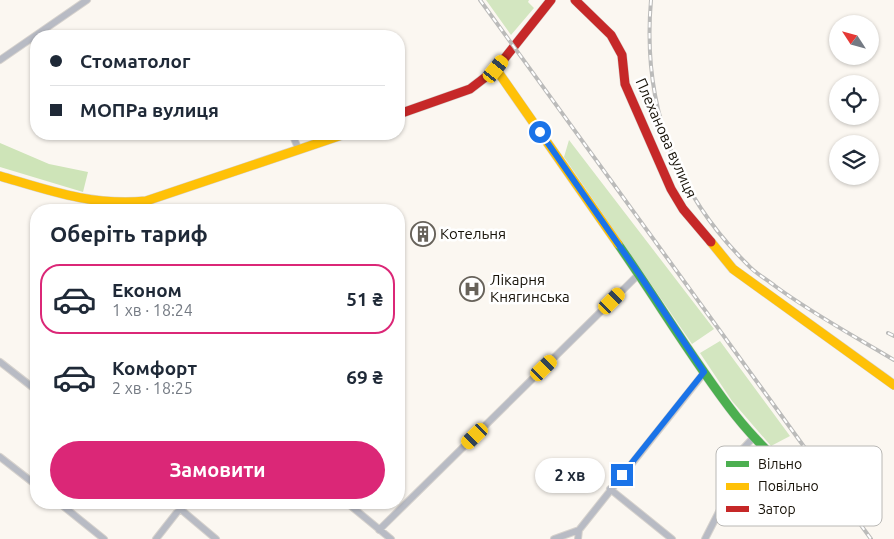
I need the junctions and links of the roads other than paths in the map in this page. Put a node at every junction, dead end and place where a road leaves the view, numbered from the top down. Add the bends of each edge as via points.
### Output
1 (88, 0) edge
2 (551, 0) edge
3 (575, 0) edge
4 (44, 30) edge
5 (30, 40) edge
6 (0, 60) edge
7 (496, 69) junction
8 (405, 112) edge
9 (295, 140) edge
10 (328, 140) edge
11 (300, 150) junction
12 (0, 176) edge
13 (130, 204) edge
14 (152, 204) edge
15 (639, 274) junction
16 (0, 362) edge
17 (704, 372) junction
18 (30, 385) edge
19 (894, 385) edge
20 (754, 437) junction
21 (745, 446) edge
22 (764, 446) edge
23 (0, 457) edge
24 (30, 481) edge
25 (610, 489) junction
26 (405, 504) edge
27 (67, 509) edge
28 (180, 509) joint
29 (354, 509) edge
30 (400, 509) edge
31 (716, 518) edge
32 (379, 530) junction
33 (579, 530) junction
34 (104, 539) edge
35 (156, 539) edge
36 (216, 539) edge
37 (391, 539) edge
38 (554, 539) edge
39 (578, 539) edge
40 (672, 539) edge
41 (705, 539) edge

1 - 4 street
2 - 7 street
3 - 19 street, Плеханова вулиця via 612,35 622,55 625,84 683,209 733,269
5 - 6 street
7 - 8 street via 470,89
7 - 15 street
9 - 11 street
10 - 11 street
11 - 14 street
12 - 13 street via 80,199
15 - 17 street
15 - 26 street
16 - 18 street
17 - 20 street
17 - 25 street
20 - 21 street
20 - 22 street
23 - 24 street
25 - 33 street
25 - 40 street
27 - 34 street
28 - 35 street
28 - 36 street
29 - 32 street
30 - 32 street
31 - 41 street
32 - 37 street
33 - 38 street
33 - 39 street

